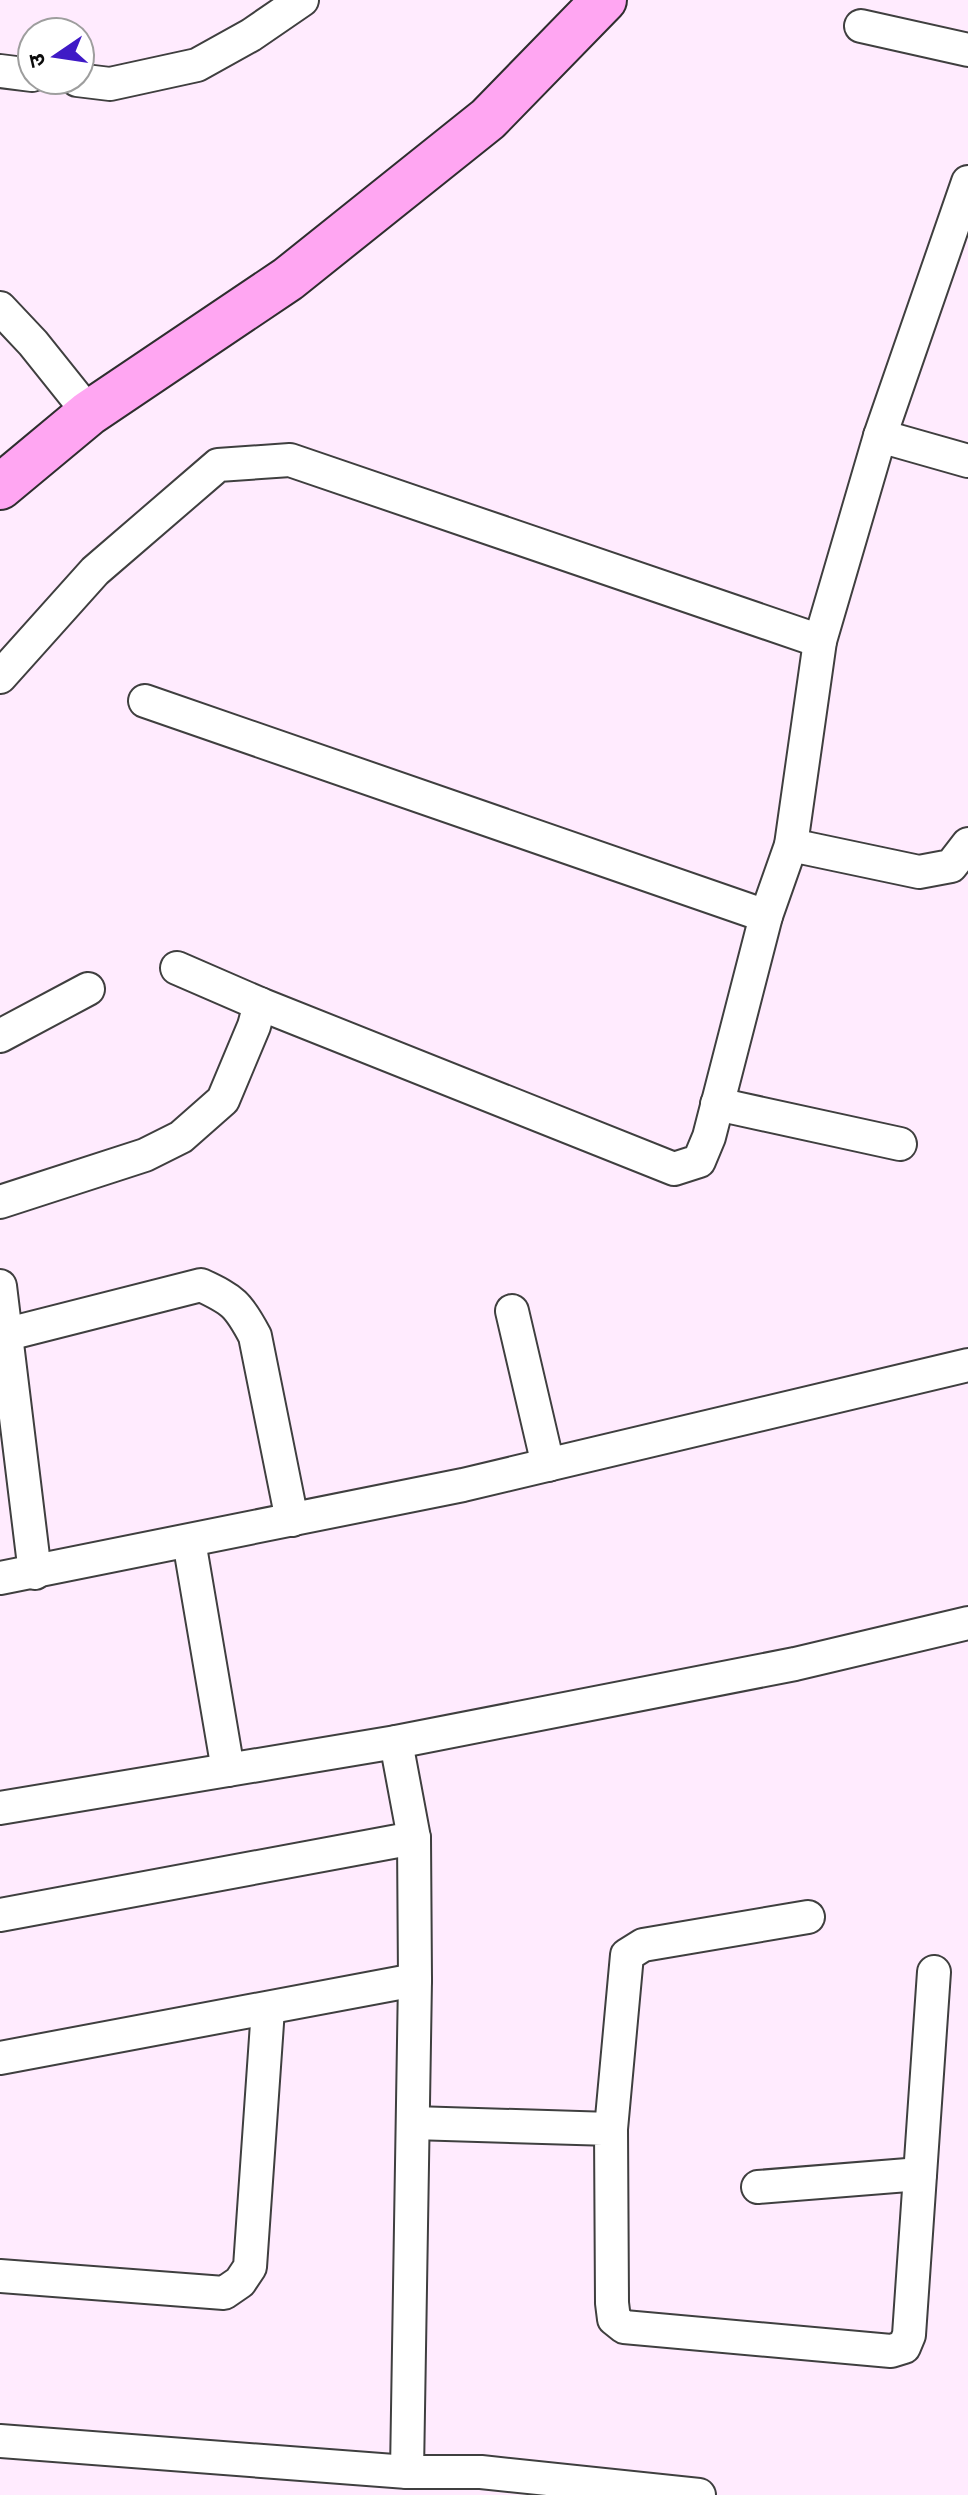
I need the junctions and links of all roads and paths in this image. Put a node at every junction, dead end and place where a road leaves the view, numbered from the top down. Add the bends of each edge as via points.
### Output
1 (302, 0) edge
2 (604, 0) edge
3 (861, 26) dead end
4 (968, 50) edge
5 (96, 82) edge
6 (968, 182) edge
7 (0, 308) edge
8 (89, 413) junction
9 (880, 436) junction
10 (968, 461) edge
11 (0, 487) edge
12 (820, 641) junction
13 (0, 677) edge
14 (145, 701) dead end
15 (968, 844) edge
16 (791, 845) junction
17 (766, 916) junction
18 (177, 968) dead end
19 (88, 989) dead end
20 (260, 1004) junction
21 (0, 1036) edge
22 (717, 1104) junction
23 (900, 1144) dead end
24 (0, 1202) edge
25 (0, 1286) edge
26 (512, 1311) dead end
27 (3, 1336) edge
28 (968, 1365) edge
29 (548, 1465) junction
30 (292, 1520) junction
31 (189, 1541) junction
32 (35, 1573) junction
33 (0, 1578) edge
34 (968, 1623) edge
35 (396, 1742) junction
36 (228, 1770) junction
37 (0, 1808) edge
38 (414, 1838) junction
39 (0, 1915) edge
40 (808, 1917) dead end
41 (934, 1972) dead end
42 (415, 1980) junction
43 (268, 2009) junction
44 (0, 2058) edge
45 (413, 2123) junction
46 (611, 2129) junction
47 (920, 2174) junction
48 (758, 2187) dead end
49 (0, 2276) edge
50 (0, 2441) edge
51 (407, 2472) junction
52 (481, 2484) edge
53 (699, 2495) edge

1 - 5 street via 197,65 110,84
2 - 8 street via 465,138 288,279
3 - 4 street
6 - 9 street
7 - 8 street
8 - 11 street
9 - 10 street
9 - 12 street
12 - 13 street via 290,460 218,465 95,571
12 - 16 street
14 - 17 street
15 - 16 street via 951,866 919,872
16 - 17 street
17 - 22 street
18 - 20 street
19 - 21 street
20 - 22 street via 674,1169 699,1161
20 - 24 street via 223,1100 181,1137 145,1155
22 - 23 street
25 - 27 street
26 - 29 street
27 - 30 street via 201,1285 231,1299 255,1336
27 - 32 street
28 - 29 street
29 - 30 street
30 - 31 street
31 - 32 street
31 - 36 street
32 - 33 street
34 - 35 street via 795,1664
35 - 36 street
35 - 38 street
36 - 37 street
38 - 39 street
38 - 42 street
40 - 46 street via 643,1945 627,1955
41 - 47 street
42 - 43 street
42 - 45 street
43 - 44 street
43 - 49 street via 250,2267 240,2282 224,2293
45 - 46 street
45 - 51 street
46 - 47 street via 612,2303 614,2319 624,2327 891,2351 904,2347
47 - 48 street
50 - 51 street
51 - 52 street
52 - 53 street

